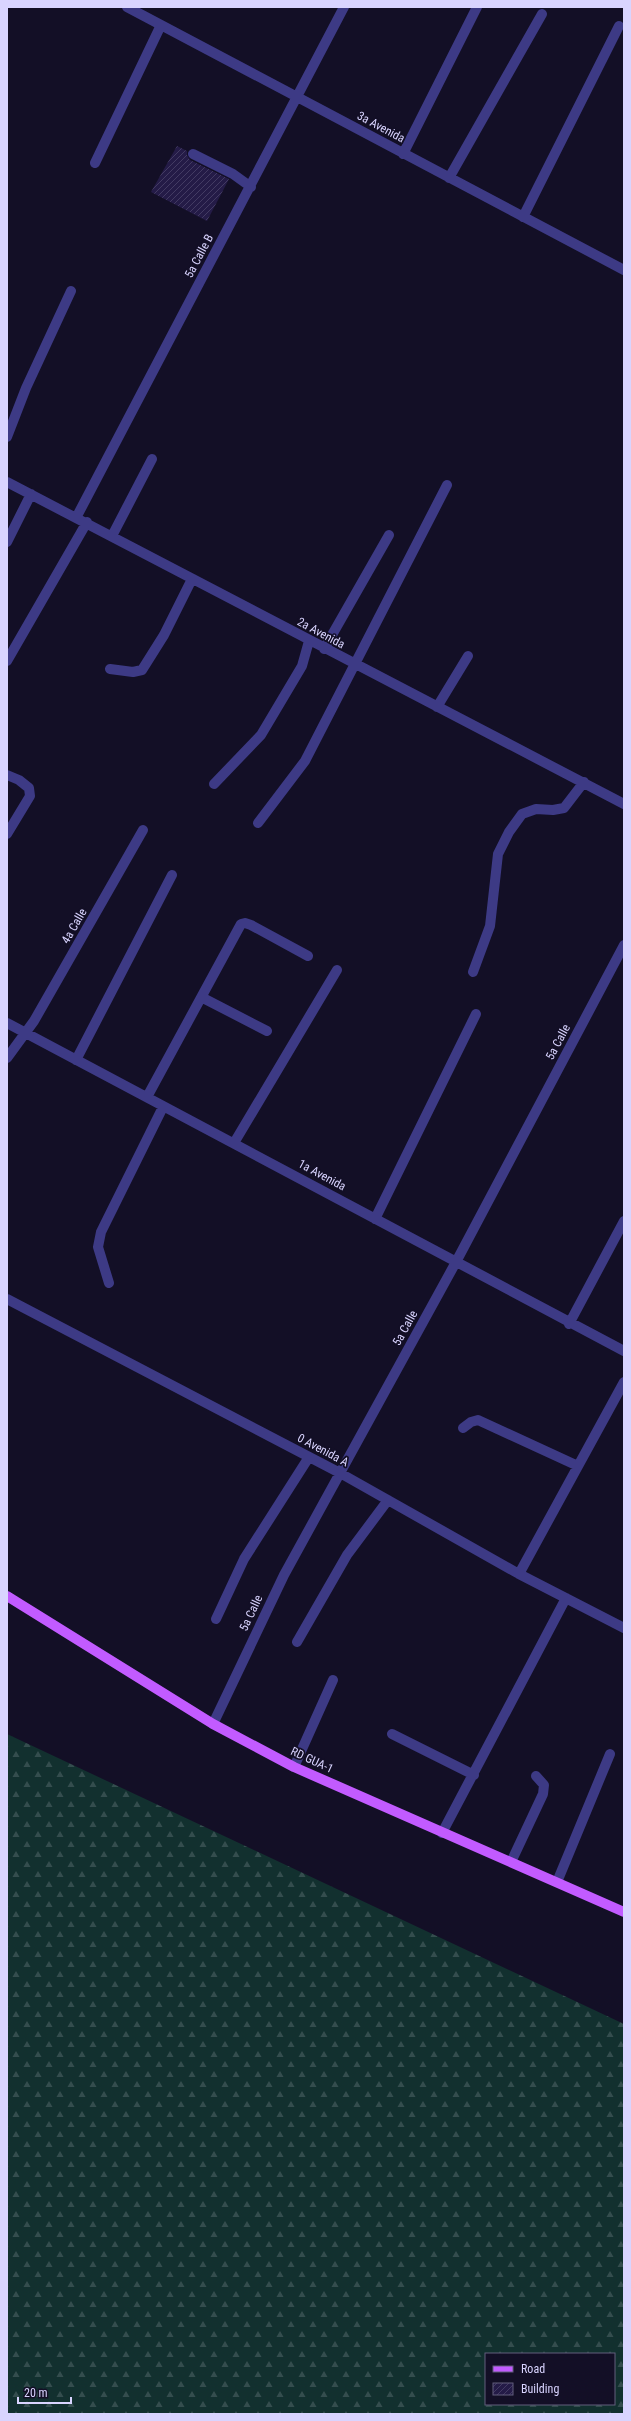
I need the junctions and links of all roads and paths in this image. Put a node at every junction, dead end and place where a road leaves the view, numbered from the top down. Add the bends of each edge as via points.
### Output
1 (127, 7) edge
2 (344, 7) edge
3 (477, 7) edge
4 (542, 14) dead end
5 (161, 24) junction
6 (619, 26) dead end
7 (297, 98) junction
8 (193, 154) dead end
9 (403, 154) junction
10 (95, 163) dead end
11 (449, 178) junction
12 (250, 187) junction
13 (523, 216) junction
14 (624, 270) edge
15 (71, 291) dead end
16 (7, 437) edge
17 (152, 459) dead end
18 (7, 482) edge
19 (447, 485) dead end
20 (31, 494) junction
21 (76, 518) junction
22 (88, 522) junction
23 (389, 535) dead end
24 (112, 536) junction
25 (7, 542) edge
26 (192, 579) junction
27 (309, 641) junction
28 (324, 649) junction
29 (468, 656) dead end
30 (7, 661) edge
31 (354, 665) junction
32 (110, 669) dead end
33 (437, 707) junction
34 (7, 775) edge
35 (584, 782) junction
36 (214, 784) dead end
37 (624, 804) edge
38 (258, 823) dead end
39 (143, 830) dead end
40 (7, 834) edge
41 (172, 876) dead end
42 (624, 945) edge
43 (308, 956) dead end
44 (337, 970) dead end
45 (472, 972) dead end
46 (203, 998) junction
47 (476, 1014) dead end
48 (7, 1023) edge
49 (267, 1031) dead end
50 (24, 1032) junction
51 (7, 1058) edge
52 (76, 1060) junction
53 (147, 1097) junction
54 (163, 1107) junction
55 (234, 1143) junction
56 (375, 1218) junction
57 (624, 1221) edge
58 (456, 1262) junction
59 (109, 1283) dead end
60 (7, 1299) edge
61 (569, 1324) junction
62 (624, 1351) edge
63 (624, 1382) edge
64 (463, 1428) dead end
65 (309, 1457) junction
66 (578, 1466) junction
67 (340, 1473) junction
68 (388, 1500) junction
69 (519, 1574) junction
70 (7, 1596) edge
71 (566, 1598) junction
72 (216, 1619) dead end
73 (624, 1628) edge
74 (297, 1642) dead end
75 (333, 1680) dead end
76 (213, 1724) junction
77 (392, 1734) dead end
78 (610, 1754) dead end
79 (294, 1767) junction
80 (474, 1774) junction
81 (536, 1776) dead end
82 (442, 1833) junction
83 (511, 1862) junction
84 (557, 1882) junction
85 (624, 1912) edge

1 - 5 street, 3a Avenida
2 - 7 street, 5a Calle B
3 - 9 street
4 - 11 street
5 - 7 street, 3a Avenida
5 - 10 street
6 - 13 street
7 - 9 street, 3a Avenida
7 - 12 street, 5a Calle B
8 - 12 street via 233,174
9 - 11 street, 3a Avenida
11 - 13 street, 3a Avenida
12 - 21 street, 5a Calle B
13 - 14 street, 3a Avenida
15 - 16 street via 26,388
17 - 24 street
18 - 20 street, 2a Avenida
19 - 31 street
20 - 21 street, 2a Avenida
20 - 25 street
21 - 22 street, 2a Avenida
22 - 24 street, 2a Avenida
22 - 30 street
23 - 28 street
24 - 26 street, 2a Avenida
26 - 27 street, 2a Avenida
26 - 32 street via 164,635 142,670 133,672
27 - 28 street, 2a Avenida
27 - 36 street via 302,666 261,735
28 - 31 street, 2a Avenida
29 - 33 street
31 - 33 street, 2a Avenida
31 - 38 street via 305,761
33 - 35 street, 2a Avenida
34 - 40 street via 29,788 30,796
35 - 37 street, 2a Avenida
35 - 45 street via 564,808 536,809 522,814 509,832 498,854 490,926
39 - 50 street, 4a Calle via 34,1021
41 - 52 street
42 - 58 street, 5a Calle
43 - 46 street via 245,922 241,924
44 - 55 street
46 - 49 street
46 - 53 street
47 - 56 street
48 - 50 street, 1a Avenida
50 - 51 street, 4a Calle
50 - 52 street, 1a Avenida
52 - 53 street, 1a Avenida
53 - 54 street, 1a Avenida
54 - 55 street, 1a Avenida
54 - 59 street via 101,1232 98,1247
55 - 56 street, 1a Avenida
56 - 58 street, 1a Avenida
57 - 61 street
58 - 61 street, 1a Avenida
58 - 67 street, 5a Calle
60 - 65 street, 0 Avenida A
61 - 62 street, 1a Avenida
63 - 66 street
64 - 66 street via 478,1420
65 - 67 street, 0 Avenida A
65 - 72 street via 244,1559
66 - 69 street
67 - 68 street, 0 Avenida A
67 - 76 street, 5a Calle via 284,1575
68 - 69 street, 0 Avenida A
68 - 74 street via 347,1556
69 - 71 street, 0 Avenida A
70 - 76 main road, RD GUA-1
71 - 73 street, 0 Avenida A
71 - 80 street
75 - 79 street
76 - 79 main road, RD GUA-1
77 - 80 street
78 - 84 street
79 - 82 main road, RD GUA-1
80 - 82 street
81 - 83 street via 544,1785 543,1794
82 - 83 main road, RD GUA-1
83 - 84 main road, RD GUA-1
84 - 85 main road, RD GUA-1

